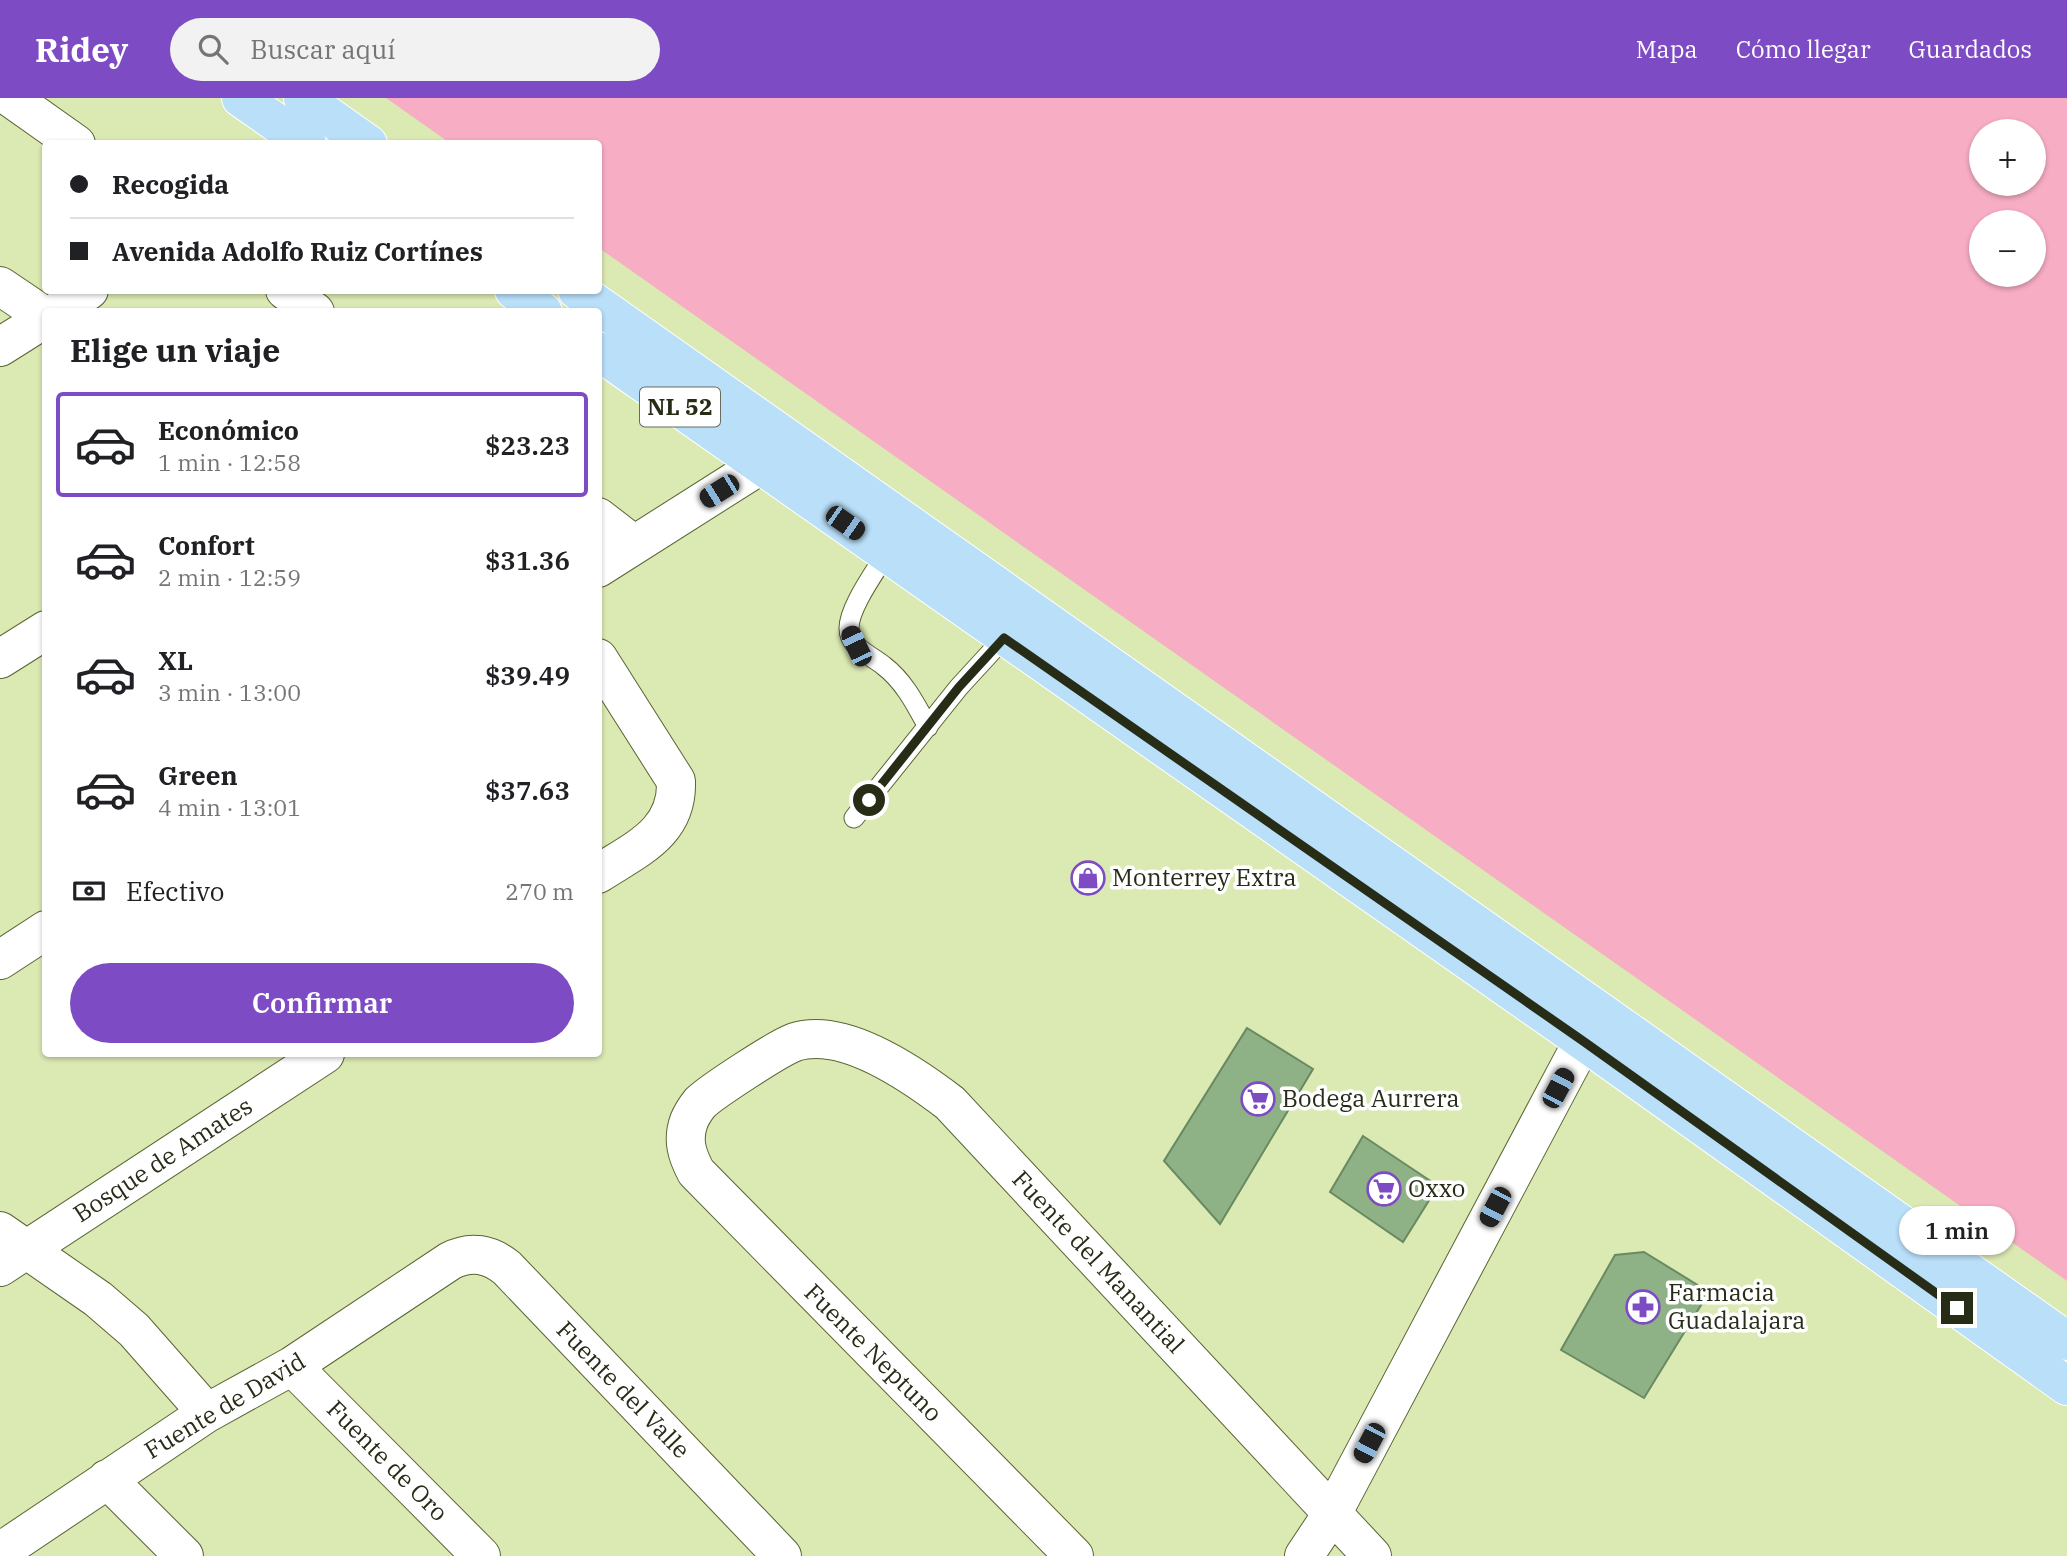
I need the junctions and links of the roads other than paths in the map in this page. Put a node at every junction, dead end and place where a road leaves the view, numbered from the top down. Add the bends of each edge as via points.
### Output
1 (11, 98) edge
2 (241, 98) edge
3 (303, 98) edge
4 (70, 140) edge
5 (301, 140) edge
6 (362, 140) edge
7 (0, 286) edge
8 (83, 294) edge
9 (290, 294) edge
10 (519, 294) edge
11 (583, 294) edge
12 (62, 308) edge
13 (310, 308) edge
14 (538, 308) edge
15 (42, 314) edge
16 (42, 320) edge
17 (602, 333) edge
18 (651, 343) junction
19 (0, 347) edge
20 (602, 354) edge
21 (762, 464) junction
22 (602, 520) edge
23 (633, 544) junction
24 (887, 552) junction
25 (602, 565) edge
26 (42, 633) edge
27 (1004, 638) junction
28 (0, 659) edge
29 (602, 663) edge
30 (928, 727) junction
31 (854, 818) dead end
32 (602, 871) edge
33 (42, 933) edge
34 (0, 960) edge
35 (1583, 1041) junction
36 (320, 1057) edge
37 (684, 1141) joint
38 (9, 1249) edge
39 (450, 1261) joint
40 (2067, 1342) edge
41 (292, 1366) junction
42 (2067, 1386) edge
43 (207, 1413) junction
44 (107, 1479) junction
45 (1332, 1514) junction
46 (0, 1552) edge
47 (184, 1556) edge
48 (481, 1556) edge
49 (782, 1556) edge
50 (1074, 1556) edge
51 (1304, 1556) edge
52 (1372, 1556) edge

1 - 4 street
2 - 5 main road
3 - 6 main road
7 - 15 street
8 - 12 street
9 - 13 street
10 - 14 main road
11 - 18 main road
16 - 19 street
17 - 18 street via 622,333
18 - 40 main road
20 - 21 main road, NL 52
21 - 23 street
21 - 24 main road, NL 52
22 - 23 street
23 - 25 street
24 - 27 main road, NL 52
24 - 30 lane via 852,614 849,631 856,646 886,667 908,692
26 - 28 street
27 - 30 lane
27 - 35 main road, NL 52
29 - 32 street via 676,781 677,800 670,820 654,837
30 - 31 lane
33 - 34 street
35 - 42 main road, NL 52
35 - 45 street
36 - 38 street, Bosque de Amates
37 - 45 street, Fuente del Manantial via 689,1120 701,1102 795,1042 839,1043 918,1079 950,1103
37 - 50 street, Fuente Neptuno via 687,1156 708,1186
38 - 43 street via 98,1298 134,1330
39 - 41 street, Fuente de David
39 - 49 street, Fuente del Valle via 486,1255 507,1268
41 - 43 street, Fuente de David
41 - 48 street, Fuente de Oro
43 - 44 street, Fuente de David
44 - 46 street, Fuente de David
44 - 47 street
45 - 51 street
45 - 52 street, Fuente del Manantial

